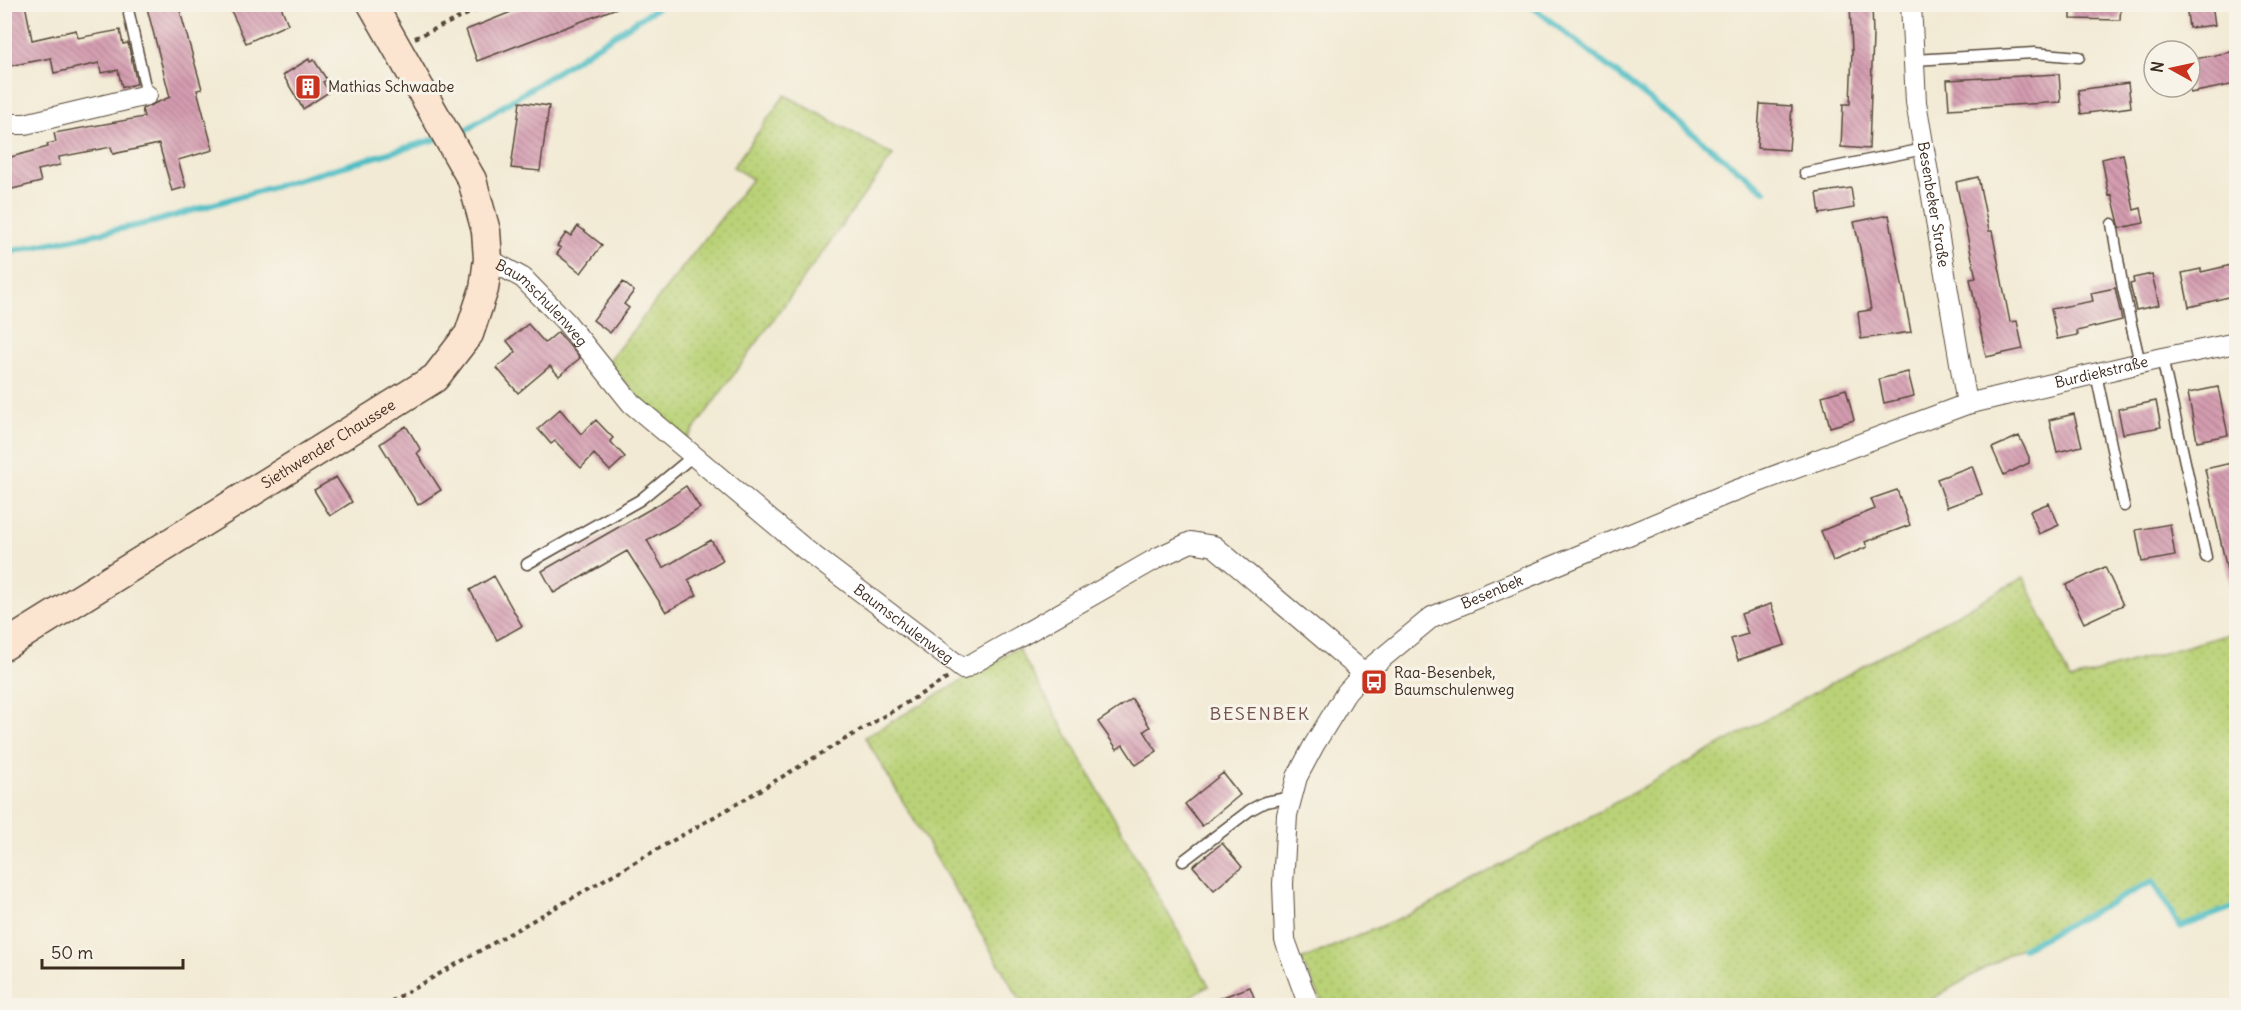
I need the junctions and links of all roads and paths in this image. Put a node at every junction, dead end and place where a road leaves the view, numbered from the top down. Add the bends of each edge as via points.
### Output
1 (372, 4) edge
2 (490, 4) edge
3 (1911, 4) edge
4 (129, 14) dead end
5 (395, 46) junction
6 (2079, 57) dead end
7 (1914, 60) junction
8 (147, 95) joint
9 (4, 124) edge
10 (1924, 149) junction
11 (1804, 173) dead end
12 (2112, 224) dead end
13 (488, 259) junction
14 (2236, 344) edge
15 (2163, 358) junction
16 (2140, 363) junction
17 (2096, 374) junction
18 (1967, 404) junction
19 (693, 456) junction
20 (2124, 506) dead end
21 (2206, 557) dead end
22 (527, 564) dead end
23 (4, 646) edge
24 (963, 669) junction
25 (1364, 673) junction
26 (1292, 797) junction
27 (1183, 861) dead end
28 (383, 1005) edge
29 (1310, 1005) edge

1 - 5 main road, Siethwender Chaussee
2 - 5 path
3 - 7 street, Besenbeker Straße
4 - 8 lane
5 - 13 main road, Siethwender Chaussee via 472,180 486,231
6 - 7 lane via 2034,53
7 - 10 street, Besenbeker Straße
8 - 9 street via 25,124
10 - 11 lane
10 - 18 street, Besenbeker Straße
12 - 16 lane
13 - 19 street, Baumschulenweg via 523,278 566,322 630,403
13 - 23 main road, Siethwender Chaussee via 484,289 469,334 435,378
14 - 15 street, Burdiekstraße
15 - 16 street, Burdiekstraße
15 - 21 lane
16 - 17 street, Burdiekstraße
17 - 18 street, Burdiekstraße
17 - 20 lane
18 - 25 street, Besenbek via 1729,493 1432,617
19 - 22 lane via 640,500
19 - 24 street, Baumschulenweg via 806,550
24 - 25 street, Baumschulenweg via 1191,542 1214,546
24 - 28 path via 728,810
25 - 26 street, Besenbek via 1346,693 1314,744 1297,777
26 - 27 lane via 1265,802 1250,810
26 - 29 street, Besenbek via 1287,815 1283,884 1285,940

